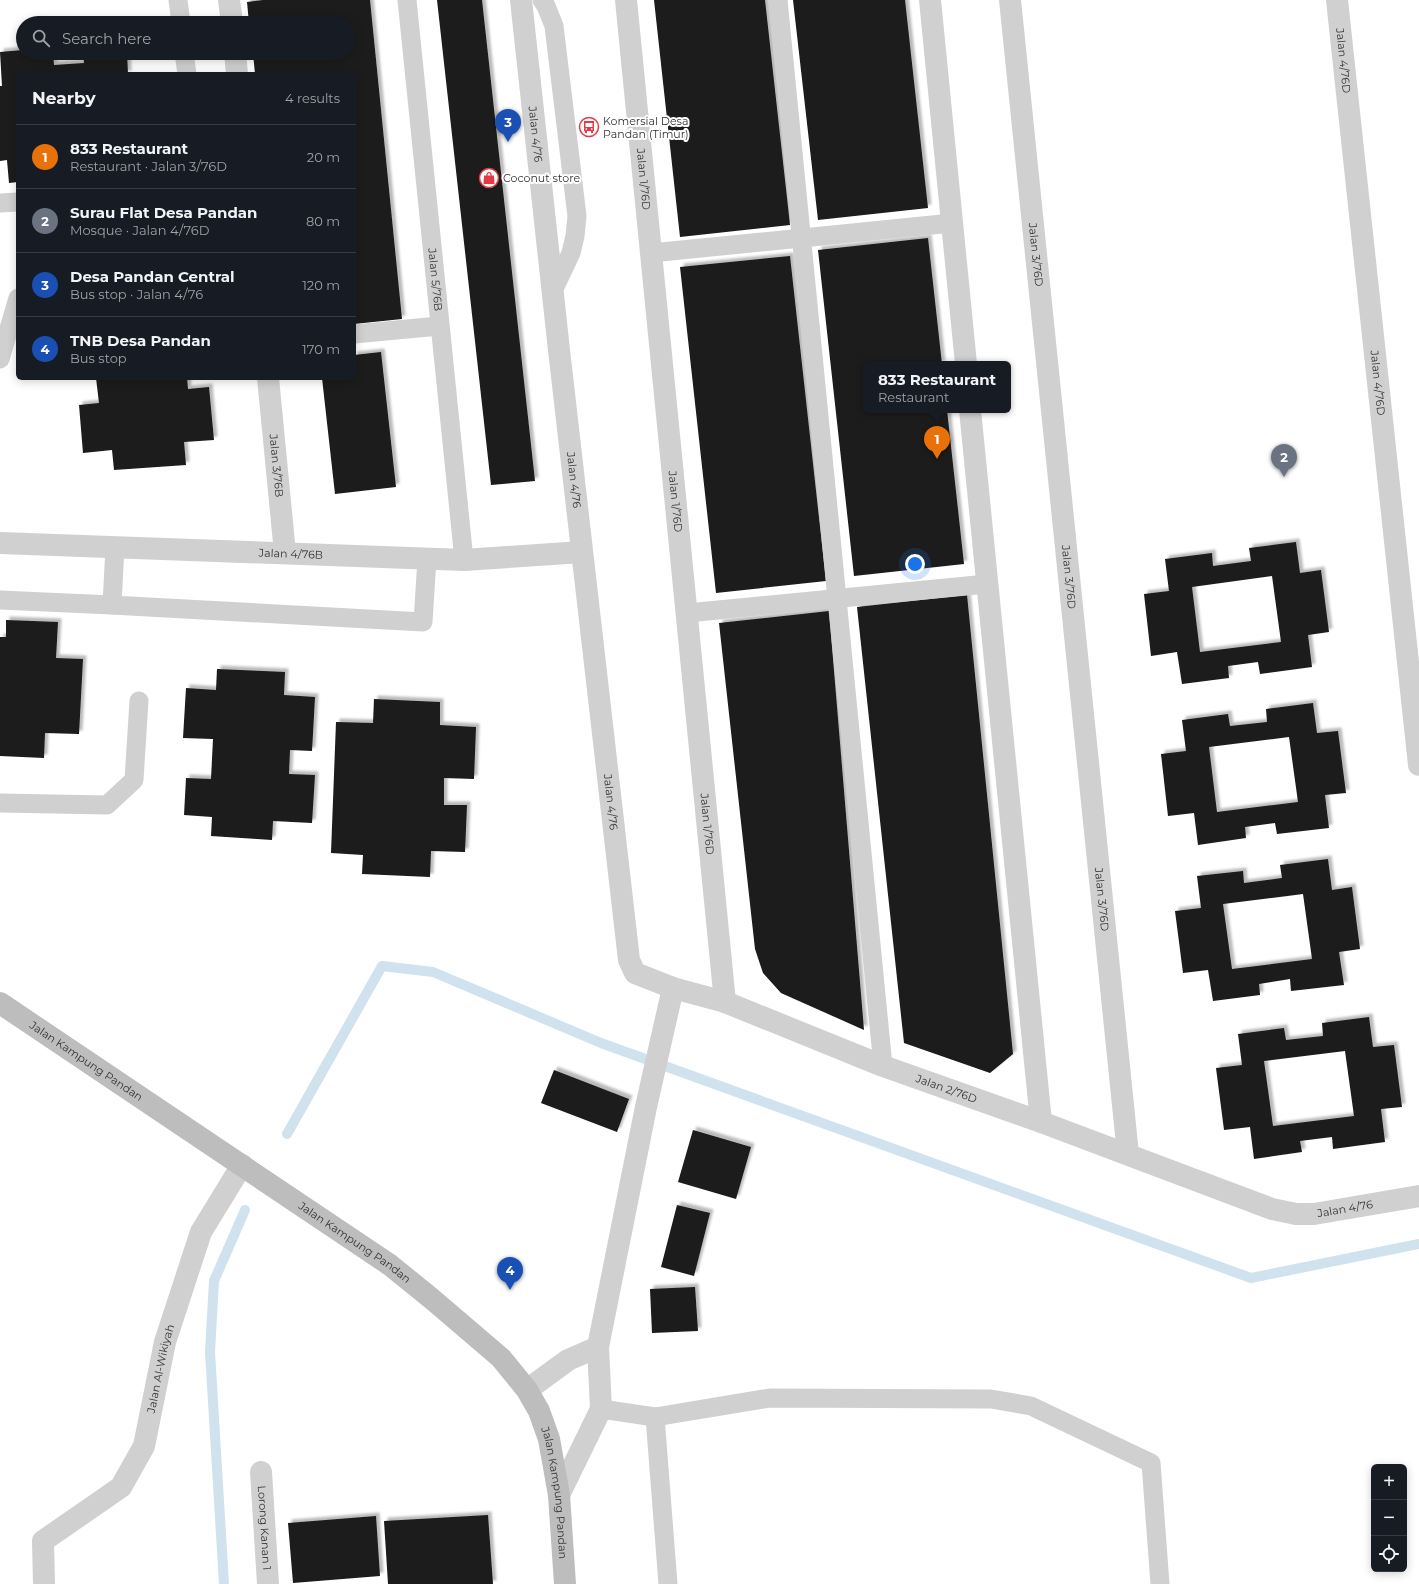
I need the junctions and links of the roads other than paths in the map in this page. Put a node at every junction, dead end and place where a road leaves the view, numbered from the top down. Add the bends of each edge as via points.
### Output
1 (178, 0) edge
2 (229, 0) edge
3 (406, 0) edge
4 (521, 0) edge
5 (542, 0) edge
6 (626, 0) edge
7 (778, 0) edge
8 (930, 0) edge
9 (1010, 0) edge
10 (1337, 0) edge
11 (180, 16) edge
12 (231, 16) edge
13 (185, 60) edge
14 (236, 60) edge
15 (187, 72) edge
16 (237, 72) edge
17 (16, 202) edge
18 (0, 203) edge
19 (952, 223) junction
20 (802, 238) junction
21 (651, 253) junction
22 (553, 291) junction
23 (16, 305) edge
24 (439, 326) junction
25 (356, 334) edge
26 (0, 359) edge
27 (966, 361) edge
28 (268, 380) edge
29 (970, 413) edge
30 (0, 543) edge
31 (116, 547) junction
32 (582, 552) junction
33 (285, 553) junction
34 (427, 559) junction
35 (464, 560) junction
36 (987, 584) junction
37 (837, 599) junction
38 (0, 600) edge
39 (112, 605) junction
40 (687, 613) junction
41 (139, 700) dead end
42 (1419, 765) edge
43 (0, 803) edge
44 (629, 960) joint
45 (673, 988) junction
46 (725, 1002) junction
47 (0, 1003) edge
48 (883, 1066) junction
49 (1041, 1122) junction
50 (1128, 1154) junction
51 (242, 1165) junction
52 (1419, 1196) edge
53 (1272, 1209) joint
54 (598, 1347) junction
55 (527, 1390) junction
56 (601, 1409) junction
57 (656, 1417) junction
58 (261, 1472) dead end
59 (559, 1495) junction
60 (44, 1584) edge
61 (268, 1584) edge
62 (565, 1584) edge
63 (668, 1584) edge
64 (1160, 1584) edge

1 - 11 lane
2 - 12 street
3 - 24 lane, Jalan 5/76B
4 - 22 street, Jalan 4/76
5 - 22 lane via 554,26 577,216 571,253
6 - 21 street, Jalan 1/76D
7 - 20 lane
8 - 19 street
9 - 50 street, Jalan 3/76D
10 - 42 street, Jalan 4/76D
13 - 15 lane
14 - 16 street
17 - 18 lane
19 - 20 lane
19 - 27 street
20 - 21 lane
20 - 37 lane
21 - 40 street, Jalan 1/76D
22 - 32 street, Jalan 4/76
23 - 26 lane
24 - 25 lane
24 - 35 lane, Jalan 5/76B
28 - 33 street, Jalan 3/76B
29 - 36 street
30 - 31 street, Jalan 4/76B
31 - 33 street, Jalan 4/76B
31 - 39 lane
32 - 35 street, Jalan 4/76B
32 - 44 street, Jalan 4/76
33 - 34 street, Jalan 4/76B
34 - 35 street, Jalan 4/76B
34 - 39 lane via 424,622
36 - 37 lane
36 - 49 street
37 - 40 lane
37 - 48 lane
38 - 39 lane
40 - 46 street, Jalan 1/76D
41 - 43 lane via 134,780 108,805
44 - 45 street, Jalan 2/76D via 635,973
45 - 46 street, Jalan 2/76D
45 - 54 street via 646,1107
46 - 48 street, Jalan 2/76D
47 - 51 street, Jalan Kampung Pandan
48 - 49 street, Jalan 2/76D
49 - 50 street, Jalan 2/76D
50 - 53 street, Jalan 2/76D
51 - 55 street, Jalan Kampung Pandan via 390,1265 432,1298 501,1358
51 - 60 street, Jalan Al-Wikiyah via 202,1232 165,1342 144,1446 121,1488 42,1541
52 - 53 street, Jalan 4/76 via 1314,1214 1296,1214
54 - 55 street via 568,1360
54 - 56 street
55 - 59 street, Jalan Kampung Pandan via 539,1411 549,1439
56 - 57 lane
56 - 59 street
57 - 63 lane
57 - 64 lane via 770,1398 991,1399 1031,1406 1151,1463
58 - 61 street, Lorong Kanan 1
59 - 62 street, Jalan Kampung Pandan

